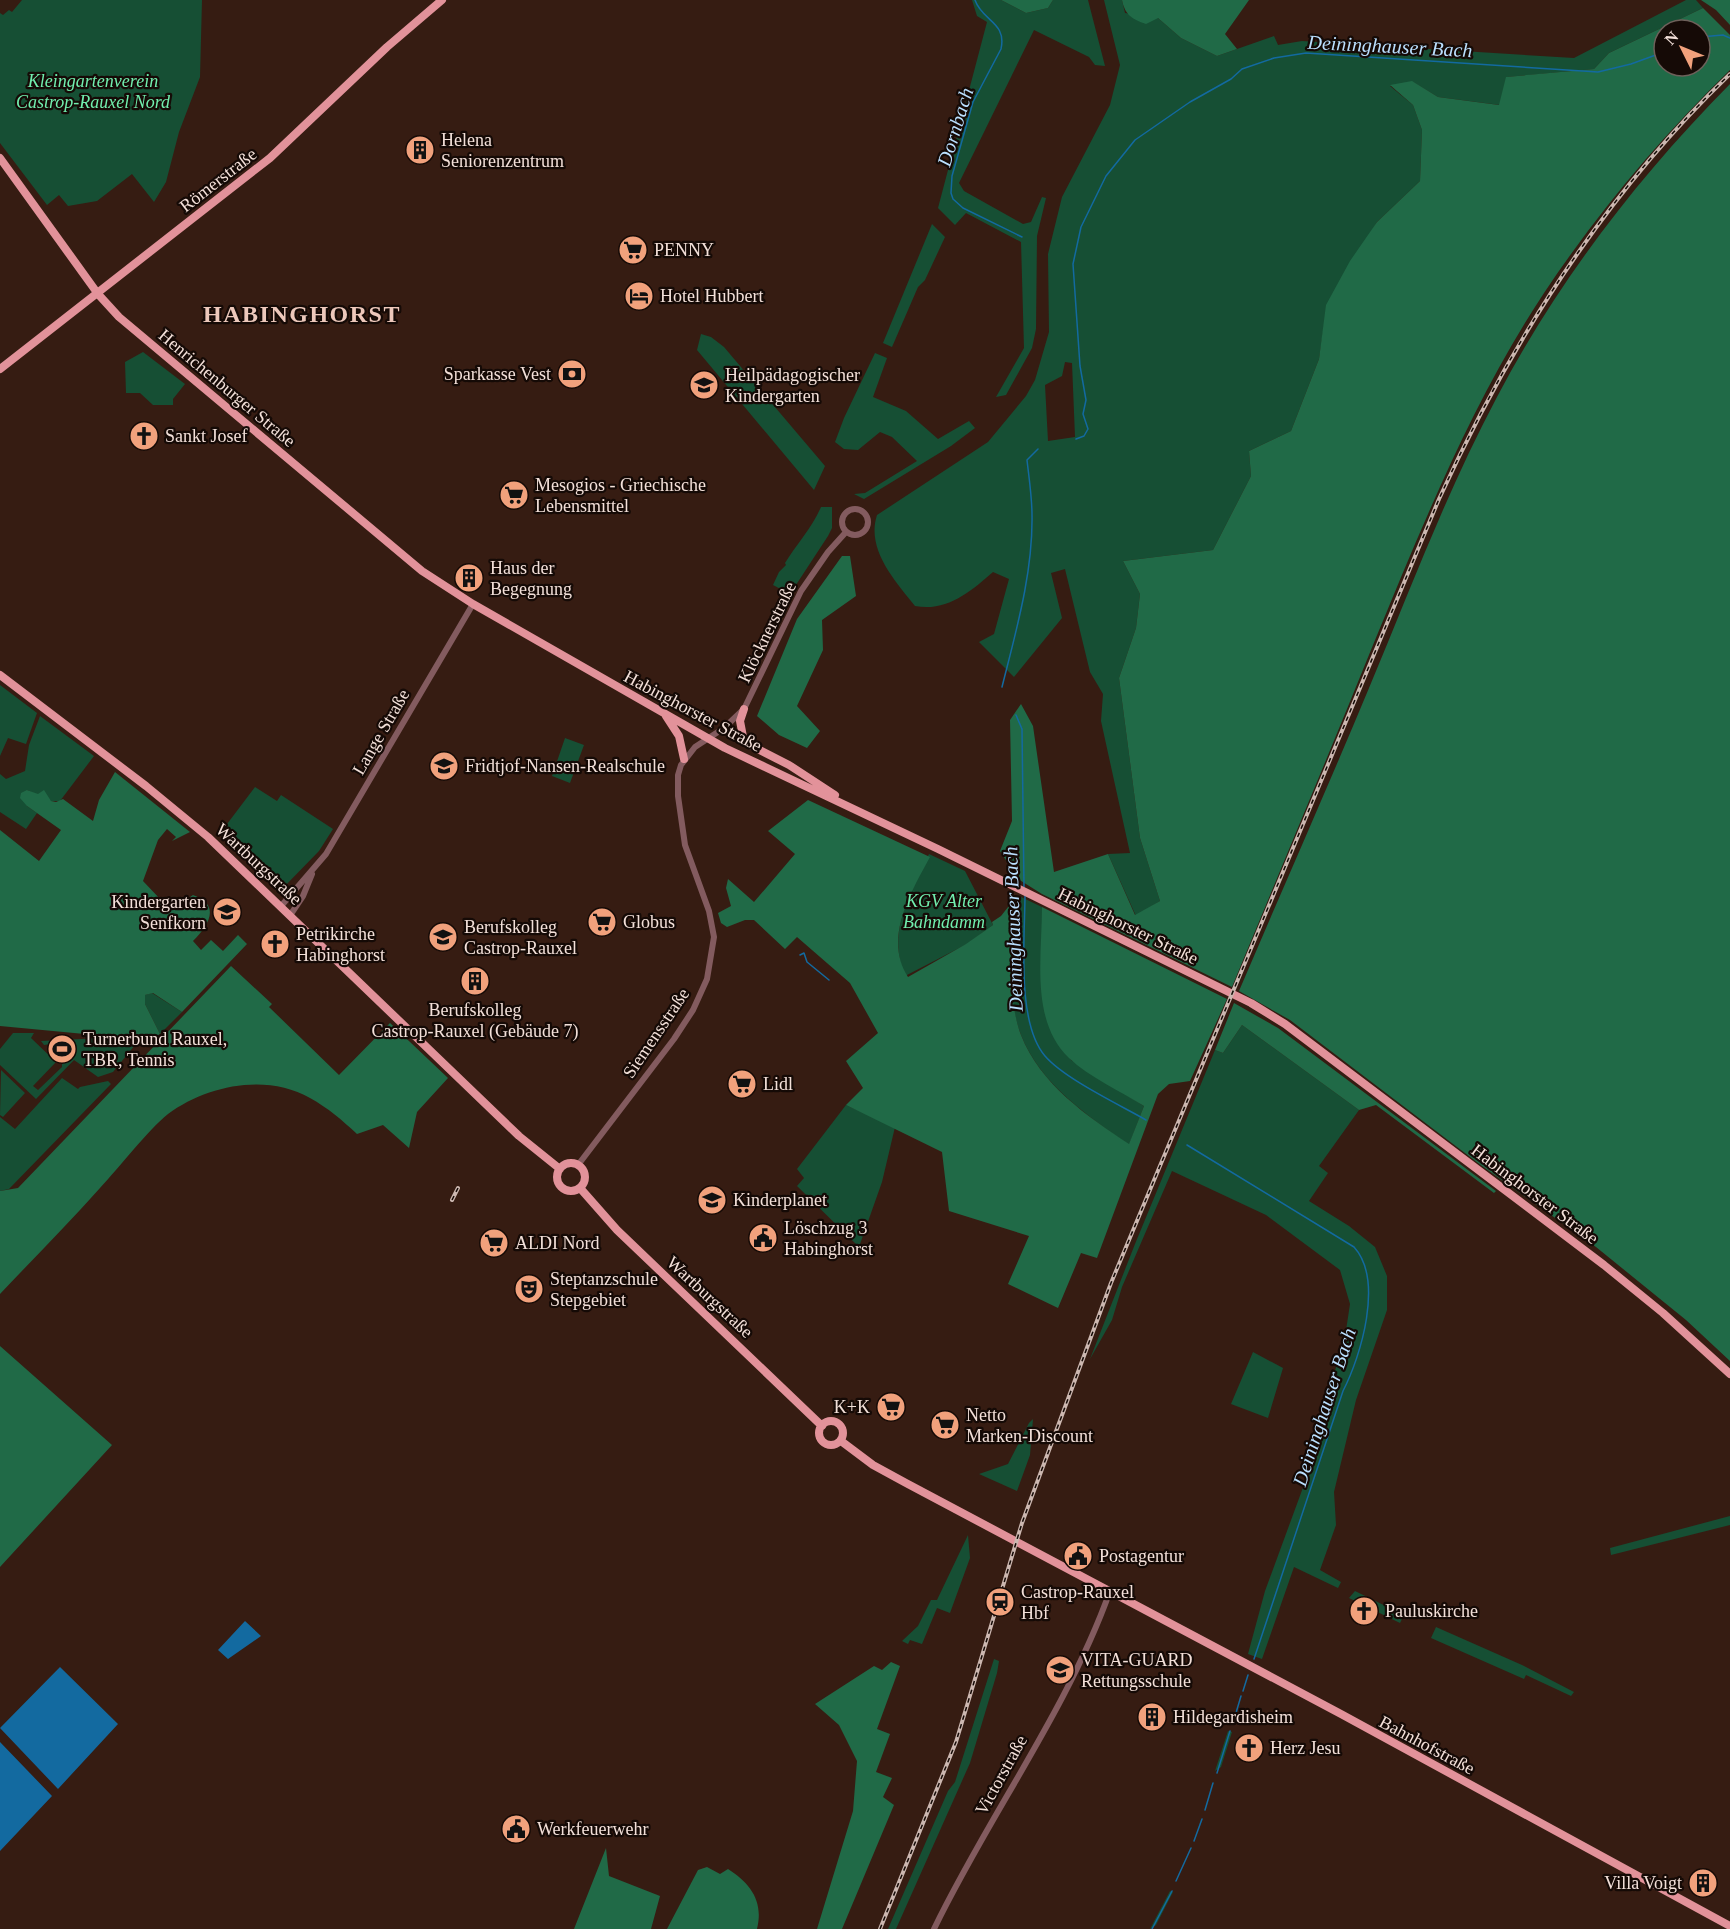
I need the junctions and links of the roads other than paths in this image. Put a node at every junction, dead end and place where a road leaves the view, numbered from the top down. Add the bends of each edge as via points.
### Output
1 (442, 0) edge
2 (0, 158) edge
3 (98, 294) junction
4 (0, 369) edge
5 (846, 532) junction
6 (473, 604) junction
7 (0, 675) edge
8 (744, 709) junction
9 (665, 715) junction
10 (709, 738) junction
11 (684, 759) junction
12 (859, 811) junction
13 (312, 873) junction
14 (282, 905) junction
15 (291, 914) junction
16 (578, 1165) junction
17 (560, 1169) junction
18 (580, 1188) junction
19 (1730, 1373) edge
20 (822, 1426) junction
21 (841, 1441) junction
22 (1110, 1591) junction
23 (1730, 1926) edge
24 (934, 1929) edge

1 - 3 main road, Römerstraße via 270,158
2 - 3 main road, Henrichenburger Straße
3 - 4 main road, Römerstraße
3 - 6 main road, Henrichenburger Straße via 145,339 390,545
5 - 5 street via 854,535 864,531 868,521 864,512 854,508 844,514
5 - 8 street, Klöcknerstraße via 801,591
6 - 9 main road, Habinghorster Straße
6 - 13 street, Lange Straße
7 - 14 main road, Wartburgstraße via 185,817
8 - 10 street, Klöcknerstraße
8 - 12 main road via 740,721 744,742 789,765
9 - 10 main road, Habinghorster Straße
9 - 11 main road via 679,736
10 - 11 street
10 - 12 main road, Habinghorster Straße
11 - 16 street, Siemensstraße via 678,784 685,845 709,911 714,937 707,979 674,1039
12 - 19 main road, Habinghorster Straße via 1251,1003 1285,1024 1612,1271
13 - 14 street, Lange Straße
13 - 15 street, Lange Straße
14 - 15 main road, Wartburgstraße
15 - 17 main road, Wartburgstraße via 519,1136
16 - 17 main road via 568,1163
16 - 18 main road via 585,1176
17 - 18 main road via 557,1179 562,1188
18 - 20 main road, Wartburgstraße via 617,1230
20 - 21 main road via 819,1437 824,1443 835,1445
20 - 21 main road via 831,1421 840,1425 844,1433
21 - 22 main road, Bahnhofstraße via 887,1473
22 - 23 main road, Bahnhofstraße
22 - 24 street, Victorstraße via 1093,1635

